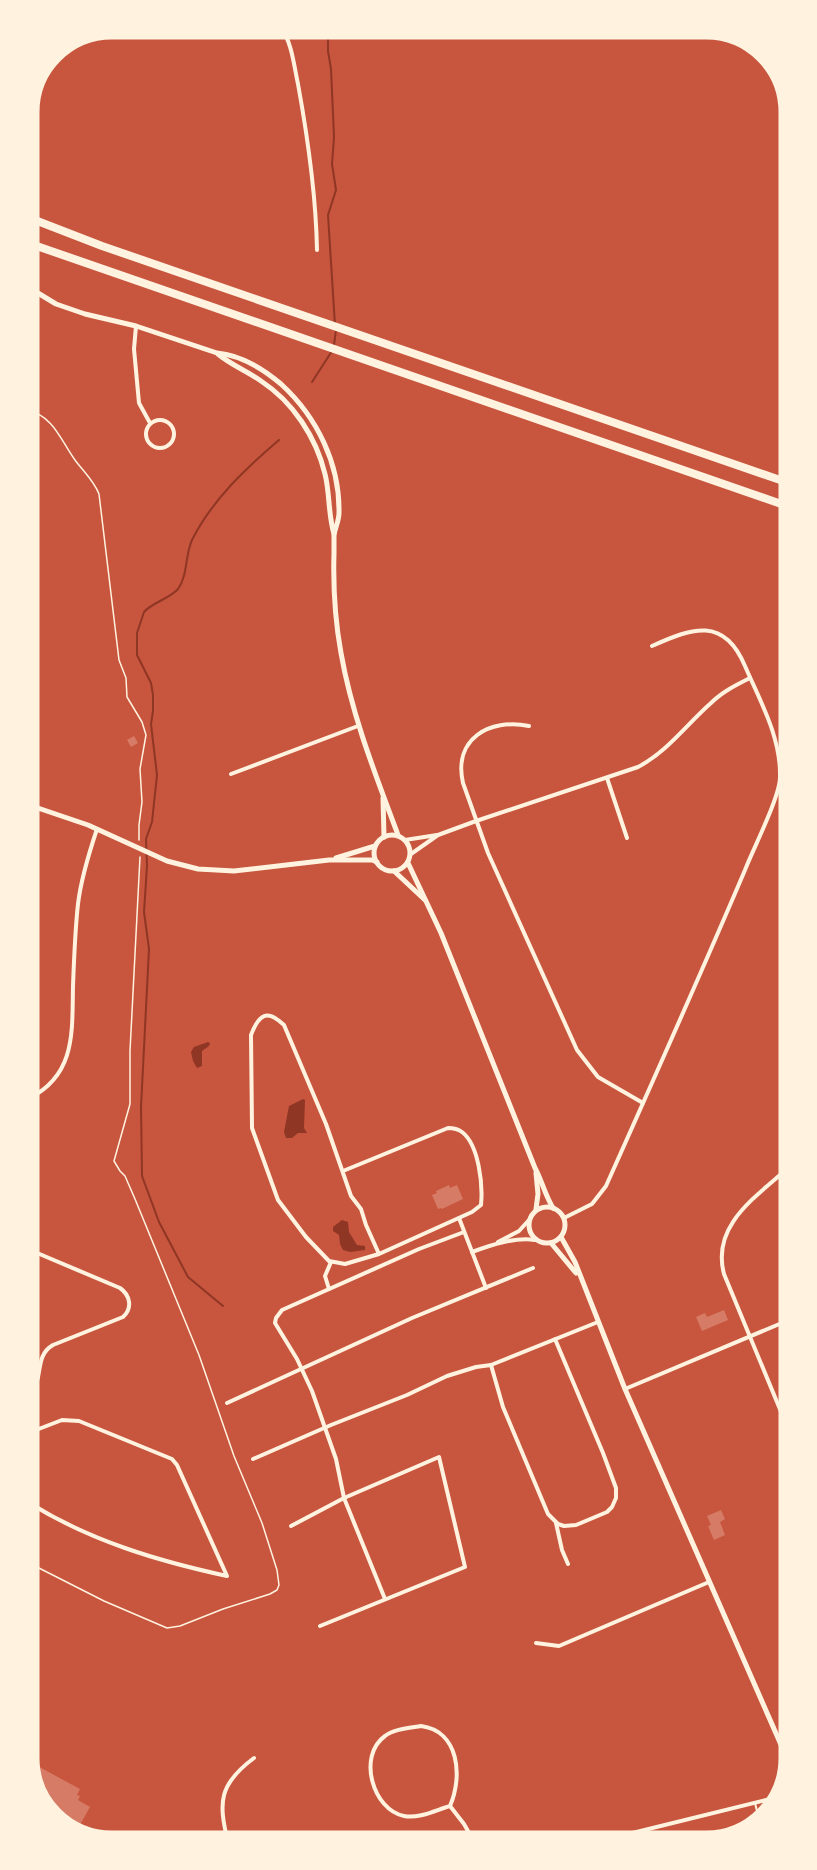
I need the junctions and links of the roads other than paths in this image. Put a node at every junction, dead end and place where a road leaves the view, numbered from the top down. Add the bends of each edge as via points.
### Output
1 (286, 38) edge
2 (38, 221) edge
3 (38, 246) edge
4 (317, 250) dead end
5 (38, 293) edge
6 (136, 326) junction
7 (217, 353) junction
8 (150, 423) junction
9 (780, 480) edge
10 (780, 504) edge
11 (334, 534) junction
12 (652, 646) dead end
13 (750, 678) junction
14 (358, 726) junction
15 (529, 726) dead end
16 (231, 774) dead end
17 (607, 778) junction
18 (383, 797) junction
19 (38, 808) edge
20 (476, 821) junction
21 (97, 829) junction
22 (438, 835) junction
23 (398, 836) junction
24 (384, 837) junction
25 (627, 838) dead end
26 (405, 840) junction
27 (376, 845) junction
28 (411, 854) junction
29 (328, 860) junction
30 (377, 862) junction
31 (408, 863) junction
32 (394, 871) junction
33 (426, 901) junction
34 (38, 1092) edge
35 (643, 1103) junction
36 (535, 1168) junction
37 (343, 1171) junction
38 (780, 1176) edge
39 (553, 1208) junction
40 (536, 1209) junction
41 (459, 1218) junction
42 (564, 1218) junction
43 (529, 1220) junction
44 (464, 1232) junction
45 (561, 1237) junction
46 (535, 1240) junction
47 (498, 1243) junction
48 (551, 1243) junction
49 (472, 1252) junction
50 (38, 1253) edge
51 (379, 1254) junction
52 (331, 1262) junction
53 (533, 1268) dead end
54 (579, 1277) junction
55 (486, 1288) junction
56 (329, 1289) junction
57 (598, 1322) junction
58 (780, 1324) edge
59 (751, 1336) junction
60 (555, 1339) junction
61 (491, 1365) junction
62 (302, 1369) junction
63 (38, 1382) edge
64 (626, 1389) junction
65 (226, 1403) dead end
66 (780, 1408) edge
67 (325, 1427) junction
68 (38, 1429) edge
69 (253, 1459) dead end
70 (344, 1498) junction
71 (38, 1508) edge
72 (556, 1523) junction
73 (291, 1526) dead end
74 (568, 1564) dead end
75 (709, 1582) junction
76 (385, 1599) junction
77 (320, 1626) dead end
78 (536, 1643) dead end
79 (780, 1743) edge
80 (254, 1758) dead end
81 (766, 1800) edge
82 (755, 1803) junction
83 (450, 1806) junction
84 (757, 1811) edge
85 (226, 1832) edge
86 (468, 1832) edge
87 (637, 1832) edge

1 - 4 street via 304,119 314,188
2 - 9 highway
3 - 10 highway
5 - 6 street via 75,311
6 - 7 street
6 - 8 street via 139,403
7 - 11 street via 272,388 304,425 325,474
7 - 11 street via 237,357 270,376 293,396 315,425 336,480 339,520
8 - 8 street via 146,434 150,444 160,448 170,444 175,434 170,423 160,419
11 - 14 street via 338,631
12 - 13 street via 698,629 715,632 731,641
13 - 17 street via 711,703 652,760
13 - 35 street via 768,717 778,752 780,779
14 - 16 street
14 - 18 street
15 - 20 street via 492,727 474,737 466,747 460,772
17 - 20 street
17 - 25 street
18 - 23 street
18 - 24 street
19 - 21 street
20 - 22 street
20 - 35 street via 577,1050 598,1077
21 - 29 street via 158,858 211,870 249,870
21 - 34 street via 78,902 68,1054 54,1080
22 - 26 street
22 - 28 street
23 - 24 street
23 - 26 street
24 - 27 street
26 - 28 street
27 - 29 street
27 - 30 street
28 - 31 street
29 - 30 street
30 - 32 street
31 - 32 street
31 - 33 street
32 - 33 street
33 - 36 street
35 - 42 street via 599,1197
36 - 39 street
36 - 40 street
37 - 41 street via 448,1128 461,1130 474,1151 482,1193 481,1205
37 - 51 street
37 - 52 street via 284,1025 268,1015 261,1017 251,1035 252,1128 278,1200
38 - 59 street via 734,1219 722,1245 724,1274
39 - 40 street
39 - 42 street
40 - 43 street
41 - 44 street
41 - 51 street
42 - 45 street
43 - 46 street via 528,1229
43 - 47 street
44 - 49 street
44 - 56 street
45 - 48 street
45 - 54 street
46 - 47 street
46 - 48 street
47 - 49 street
48 - 54 street
49 - 55 street
50 - 63 street via 120,1288 130,1305 123,1317 45,1350
51 - 52 street via 345,1264
52 - 56 street via 325,1276
53 - 55 street
54 - 57 street
55 - 62 street
56 - 62 street via 282,1310 276,1318 275,1323
57 - 60 street
57 - 64 street
58 - 59 street
59 - 64 street
59 - 66 street
60 - 61 street
60 - 72 street via 616,1492 615,1502 607,1512 570,1526
61 - 67 street via 463,1370
61 - 72 street via 513,1431 548,1514
62 - 65 street
62 - 67 street
64 - 75 street
67 - 69 street
67 - 70 street
68 - 71 street via 62,1419 79,1421 172,1459 227,1576 106,1542
70 - 73 street
70 - 76 street
70 - 76 street via 439,1457 465,1567
72 - 74 street
75 - 78 street via 559,1646
75 - 79 street
76 - 77 street
80 - 85 street via 230,1779 223,1794
81 - 82 street
82 - 84 lane
82 - 87 street
83 - 83 street via 458,1769 445,1737 421,1726 402,1729 379,1742 372,1755 371,1770 381,1803 405,1816
83 - 86 street

